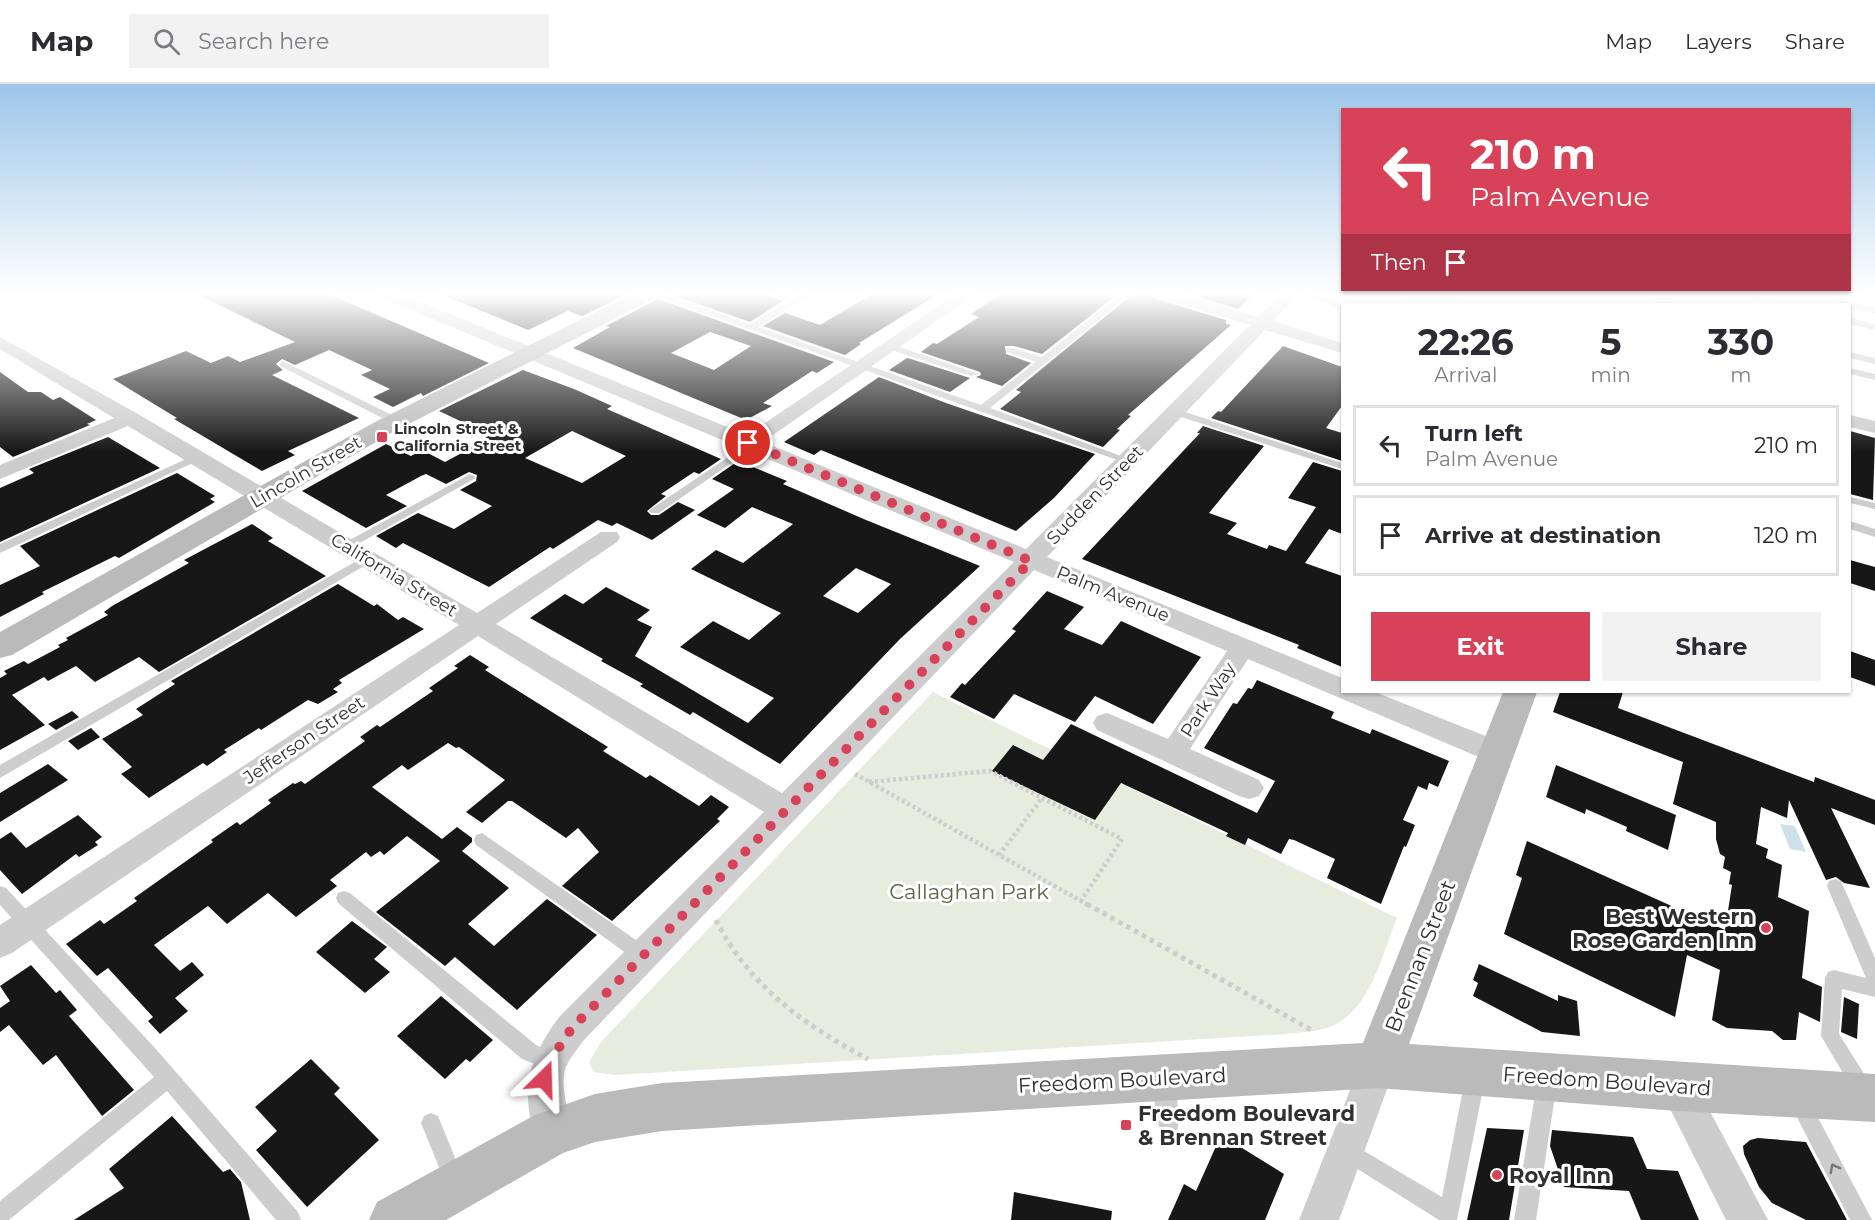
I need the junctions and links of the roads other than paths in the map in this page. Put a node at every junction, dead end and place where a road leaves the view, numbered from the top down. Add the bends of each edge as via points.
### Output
1 (5, 346) edge
2 (512, 346) edge
3 (543, 346) edge
4 (806, 346) edge
5 (1062, 346) edge
6 (1241, 346) edge
7 (891, 347) joint
8 (1010, 350) dead end
9 (529, 353) junction
10 (1851, 355) edge
11 (1043, 361) junction
12 (1875, 361) edge
13 (283, 364) dead end
14 (862, 366) junction
15 (1851, 371) edge
16 (974, 374) dead end
17 (1875, 377) edge
18 (983, 409) junction
19 (1176, 412) junction
20 (130, 418) junction
21 (396, 421) junction
22 (1851, 421) edge
23 (1875, 425) edge
24 (750, 443) junction
25 (195, 458) junction
26 (1127, 460) junction
27 (1341, 466) edge
28 (0, 473) edge
29 (470, 477) dead end
30 (261, 497) junction
31 (1851, 500) edge
32 (1875, 506) edge
33 (655, 511) dead end
34 (1851, 525) edge
35 (1875, 533) edge
36 (609, 537) dead end
37 (345, 546) junction
38 (0, 549) edge
39 (367, 559) junction
40 (1031, 561) junction
41 (478, 625) junction
42 (0, 646) edge
43 (1243, 647) junction
44 (1341, 688) edge
45 (1352, 693) edge
46 (1521, 693) edge
47 (1107, 723) dead end
48 (1173, 753) junction
49 (1498, 753) junction
50 (0, 772) edge
51 (1248, 788) dead end
52 (787, 811) junction
53 (482, 840) dead end
54 (1835, 886) dead end
55 (0, 894) edge
56 (344, 898) dead end
57 (28, 924) junction
58 (0, 943) edge
59 (643, 955) junction
60 (1875, 978) edge
61 (1875, 989) edge
62 (550, 1061) junction
63 (1378, 1065) junction
64 (1476, 1072) junction
65 (1164, 1077) junction
66 (168, 1078) junction
67 (1547, 1078) junction
68 (1677, 1087) junction
69 (1795, 1094) junction
70 (1872, 1098) edge
71 (431, 1123) dead end
72 (1169, 1127) dead end
73 (552, 1131) junction
74 (1345, 1149) junction
75 (456, 1185) junction
76 (0, 1214) edge
77 (1448, 1217) edge
78 (290, 1220) edge
79 (395, 1220) edge
80 (1319, 1220) edge
81 (1525, 1220) edge
82 (1748, 1220) edge
83 (1861, 1220) edge

1 - 20 street, California Street
2 - 9 street, Palm Avenue
3 - 9 street, Lincoln Street
4 - 14 lane
5 - 11 lane
6 - 19 street, Sudden Street
7 - 14 street
7 - 16 lane
8 - 11 lane
9 - 21 street, Lincoln Street
9 - 24 street, Palm Avenue
10 - 12 lane
11 - 18 lane
13 - 21 lane
14 - 18 lane
14 - 24 street
15 - 17 lane
18 - 26 lane
19 - 26 street, Sudden Street
19 - 27 lane
20 - 25 street, California Street
20 - 28 street
21 - 30 street, Lincoln Street
22 - 23 street
24 - 33 lane
24 - 40 street, Palm Avenue
25 - 30 street, California Street
25 - 38 lane
26 - 40 street, Sudden Street
29 - 37 lane
30 - 37 street, California Street
30 - 42 street, Lincoln Street
31 - 32 lane
34 - 35 lane
36 - 41 street, Jefferson Street
37 - 39 street, California Street
39 - 41 street, California Street
39 - 50 lane
40 - 43 street, Palm Avenue
40 - 52 street, Sudden Street
41 - 52 street, California Street
41 - 57 street, Jefferson Street
43 - 44 street, Palm Avenue
43 - 48 street, Park Way
45 - 49 street
46 - 49 street, Brennan Street
47 - 48 street, Park Way
48 - 51 street, Park Way
49 - 63 street, Brennan Street
52 - 59 street, Sudden Street
53 - 59 lane
54 - 60 lane
55 - 57 lane
56 - 62 lane via 529,1052
57 - 58 street, Jefferson Street
57 - 66 lane
59 - 62 street, Sudden Street via 572,1028
61 - 70 lane via 1834,978 1830,1036
62 - 73 street, Sudden Street via 544,1079
63 - 64 street, Freedom Boulevard
63 - 65 street, Freedom Boulevard
63 - 74 street, Brennan Street
64 - 67 street, Freedom Boulevard
64 - 77 lane
65 - 72 lane
65 - 73 street, Freedom Boulevard via 662,1107 595,1118
66 - 76 lane
66 - 78 lane
67 - 68 street, Freedom Boulevard
67 - 81 lane
68 - 69 street, Freedom Boulevard
68 - 82 street
69 - 70 street, Freedom Boulevard
83 -> 69 lane
71 - 75 lane
73 - 75 street, Freedom Boulevard
74 - 77 lane
74 - 80 street, Brennan Street
75 - 79 street, Freedom Boulevard

